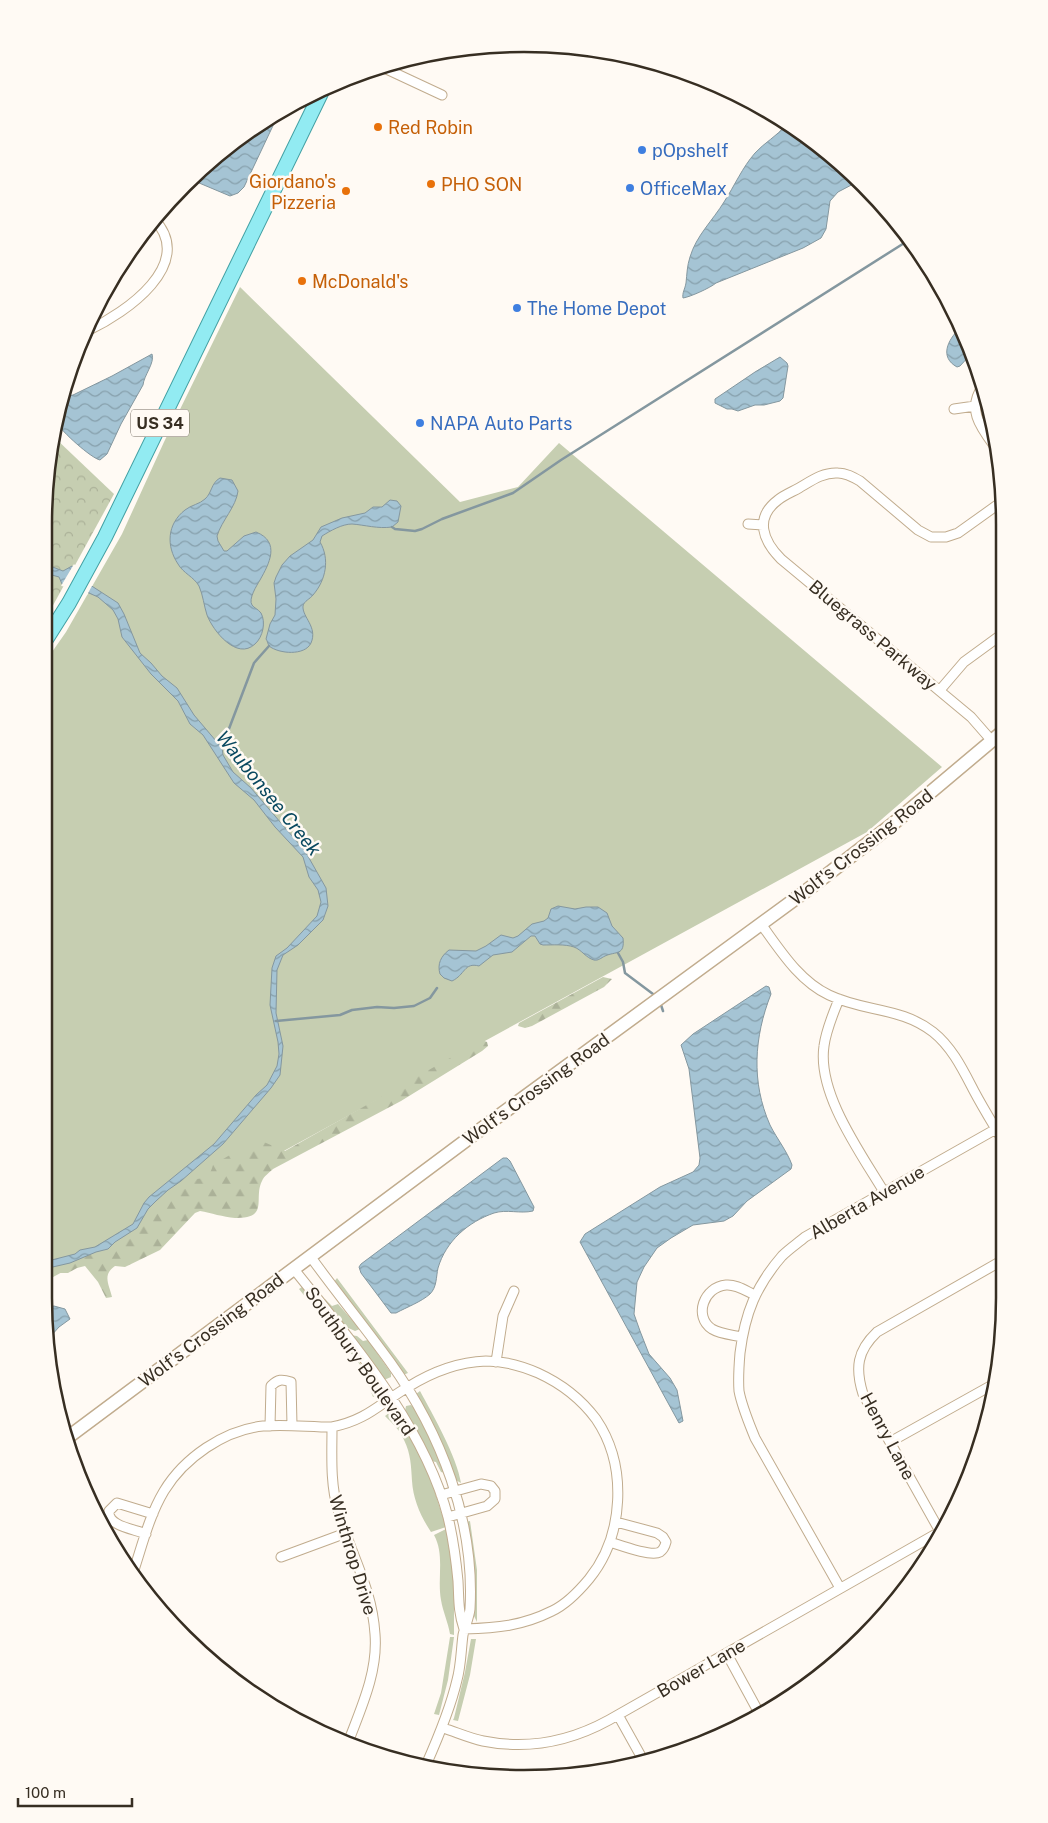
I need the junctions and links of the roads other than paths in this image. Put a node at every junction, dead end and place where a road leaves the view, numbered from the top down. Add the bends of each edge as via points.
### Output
1 (392, 72) edge
2 (442, 96) dead end
3 (318, 100) edge
4 (159, 226) edge
5 (96, 326) edge
6 (977, 395) edge
7 (975, 406) junction
8 (954, 409) dead end
9 (986, 434) edge
10 (995, 507) edge
11 (748, 524) dead end
12 (763, 524) junction
13 (52, 630) edge
14 (996, 639) edge
15 (940, 690) junction
16 (996, 737) edge
17 (761, 924) junction
18 (838, 999) junction
19 (996, 1129) joint
20 (884, 1192) junction
21 (310, 1256) junction
22 (996, 1264) edge
23 (294, 1268) junction
24 (514, 1291) dead end
25 (755, 1295) junction
26 (742, 1337) junction
27 (496, 1362) junction
28 (407, 1387) junction
29 (986, 1388) edge
30 (391, 1398) junction
31 (292, 1425) junction
32 (270, 1426) junction
33 (332, 1427) junction
34 (73, 1434) edge
35 (890, 1442) junction
36 (455, 1491) junction
37 (441, 1495) junction
38 (462, 1513) junction
39 (153, 1514) junction
40 (448, 1517) junction
41 (616, 1522) junction
42 (938, 1525) edge
43 (346, 1533) junction
44 (146, 1534) junction
45 (930, 1539) edge
46 (610, 1542) junction
47 (282, 1557) dead end
48 (135, 1566) edge
49 (840, 1588) junction
50 (464, 1629) junction
51 (726, 1654) junction
52 (757, 1709) edge
53 (618, 1715) junction
54 (443, 1728) junction
55 (350, 1737) edge
56 (640, 1755) edge
57 (428, 1760) edge

1 - 2 street
3 - 13 main road, US 34 via 91,565
4 - 5 street via 167,243 167,255 159,277 120,312
6 - 7 street
7 - 8 street
7 - 9 street via 977,420
10 - 12 street via 958,533 939,541 918,530 860,481 838,473 821,475 778,500 768,511
11 - 12 street
12 - 15 street, Bluegrass Parkway via 765,539 773,551
14 - 15 street via 964,662
15 - 16 street, Bluegrass Parkway
16 - 17 main road, Wolf's Crossing Road via 894,823
17 - 18 street via 802,977
17 - 21 main road, Wolf's Crossing Road
18 - 19 street via 901,1014 933,1032 953,1054
18 - 20 street via 824,1047 826,1082 837,1110
19 - 20 street, Alberta Avenue
20 - 25 street, Alberta Avenue via 805,1236 783,1255
21 - 23 main road, Wolf's Crossing Road
21 - 28 street, Southbury Boulevard
22 - 35 street, Henry Lane via 885,1326 869,1339 858,1361 858,1376 863,1394
23 - 30 street, Southbury Boulevard
23 - 34 main road, Wolf's Crossing Road
24 - 27 street via 503,1316
25 - 26 street, Alberta Avenue
25 - 26 street via 726,1285 710,1293 703,1302 702,1312 713,1329
26 - 49 street, Alberta Avenue via 739,1391 747,1419
27 - 28 street via 453,1366
27 - 41 street via 527,1368 556,1381 576,1397 596,1420 615,1464 618,1490
28 - 30 street
28 - 36 street, Southbury Boulevard via 436,1439
29 - 35 street
30 - 33 street via 371,1413
30 - 37 street, Southbury Boulevard via 410,1426
31 - 32 street
31 - 32 street via 293,1390 291,1382 284,1379 276,1380 271,1386
31 - 33 street
32 - 39 street via 228,1436 195,1456 164,1490
33 - 43 street, Winthrop Drive via 334,1493
35 - 42 street, Henry Lane
36 - 37 street
36 - 38 street, Southbury Boulevard
36 - 38 street via 486,1484 495,1491 492,1503
37 - 40 street, Southbury Boulevard
38 - 40 street
38 - 50 street, Southbury Boulevard via 470,1582 470,1612
39 - 44 street
39 - 44 street via 117,1503 109,1511 112,1522
40 - 50 street, Southbury Boulevard via 456,1562 459,1612
41 - 46 street
41 - 46 street via 657,1533 666,1542 664,1548 652,1554
43 - 47 street
43 - 55 street, Winthrop Drive via 370,1599 375,1635 374,1662 366,1695
44 - 48 street
45 - 49 street, Bower Lane
46 - 50 street via 598,1568 579,1592 554,1611 523,1623
49 - 51 street, Bower Lane
50 - 54 street, Southbury Boulevard via 457,1679
51 - 52 street
51 - 53 street, Bower Lane
53 - 54 street, Bower Lane via 573,1737 543,1744 512,1745 482,1741
53 - 56 street
54 - 57 street, Southbury Boulevard

